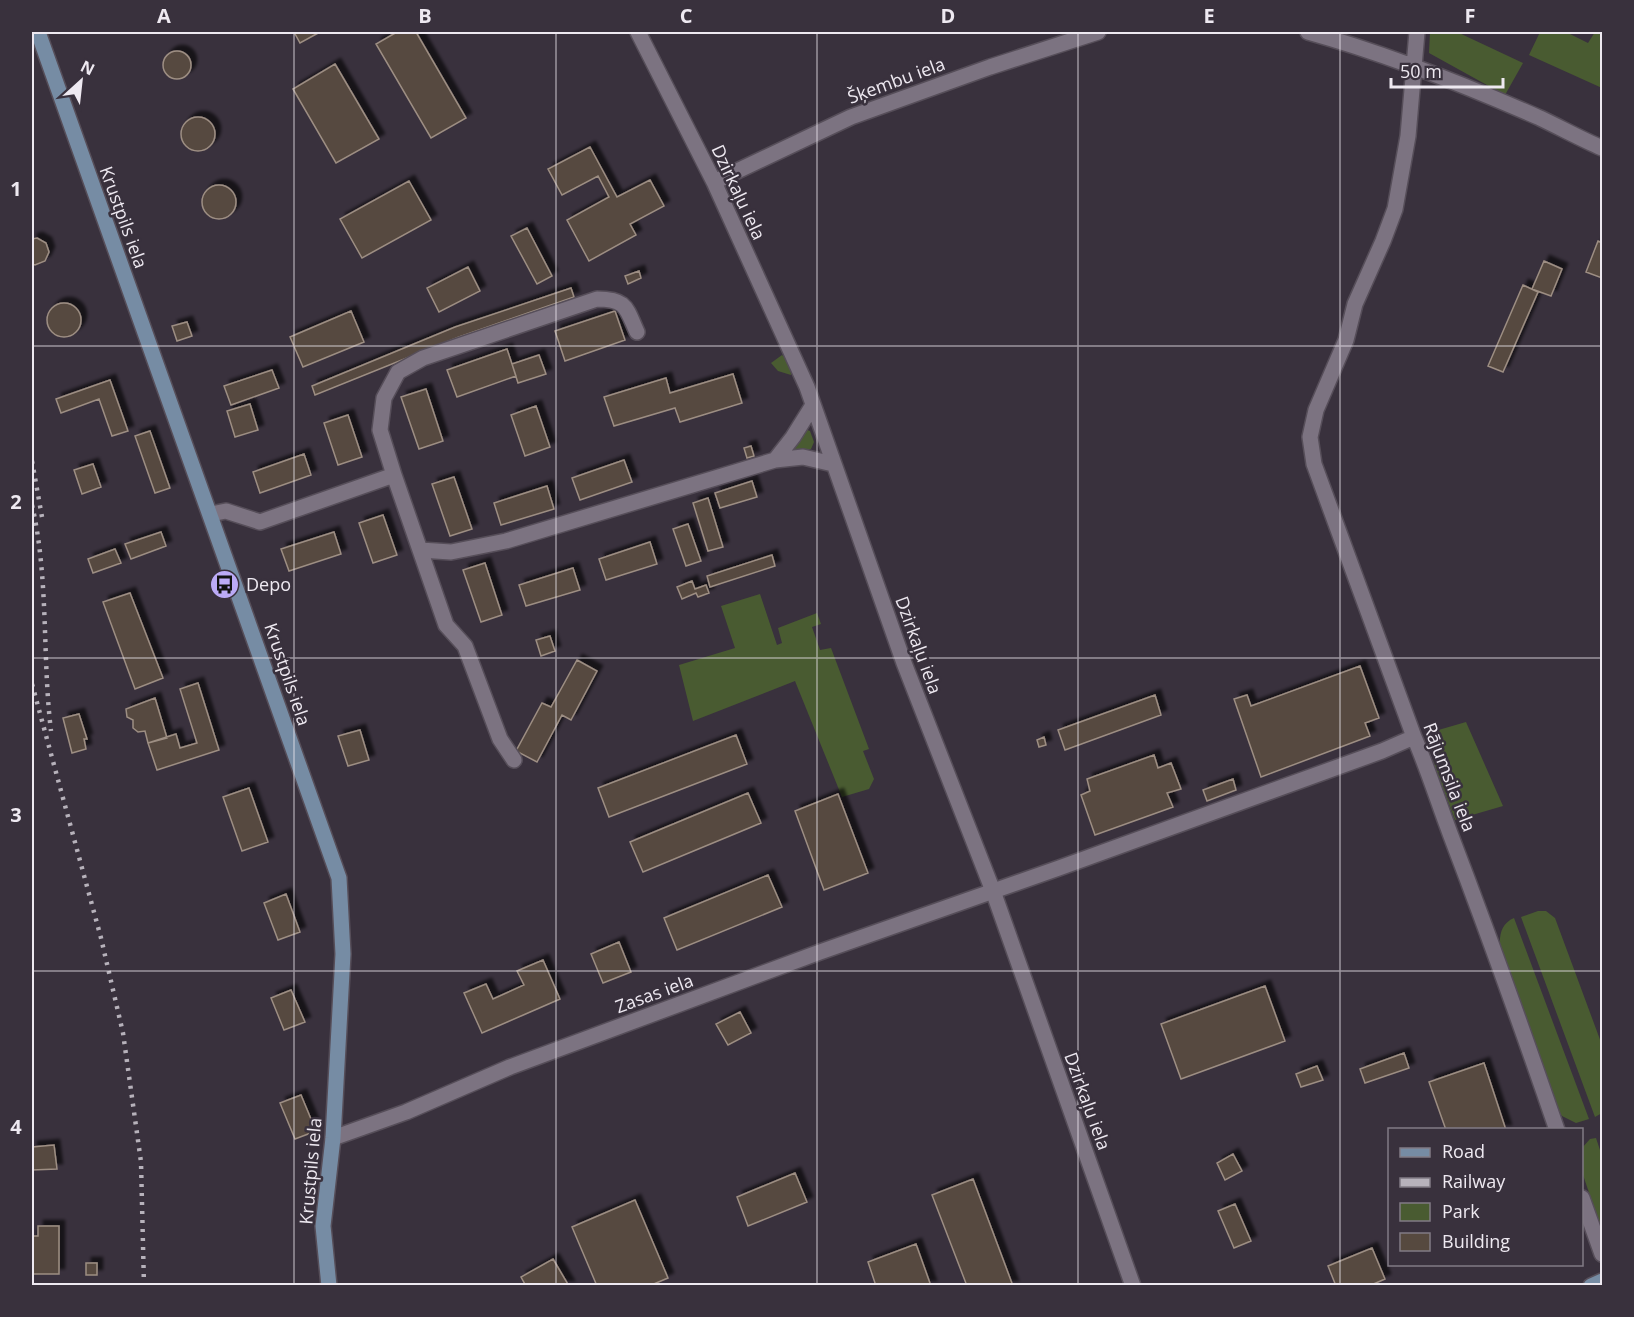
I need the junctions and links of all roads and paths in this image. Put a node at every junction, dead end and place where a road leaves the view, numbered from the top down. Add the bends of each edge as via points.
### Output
1 (38, 32) edge
2 (638, 32) edge
3 (1098, 32) edge
4 (1308, 32) edge
5 (1417, 32) edge
6 (1414, 67) junction
7 (1602, 148) edge
8 (714, 182) junction
9 (637, 332) dead end
10 (813, 405) junction
11 (775, 460) junction
12 (833, 464) junction
13 (394, 475) junction
14 (211, 514) junction
15 (420, 550) junction
16 (1414, 737) junction
17 (514, 760) dead end
18 (993, 891) junction
19 (1556, 1128) edge
20 (333, 1138) junction
21 (1583, 1203) edge
22 (1602, 1254) edge
23 (1602, 1281) edge
24 (329, 1286) edge
25 (1133, 1286) edge
26 (1591, 1286) edge

1 - 14 main road, Krustpils iela
2 - 8 street, Dzirkaļu iela
3 - 8 street, Šķembu iela via 851,117
4 - 6 street
5 - 6 street
6 - 7 street
6 - 16 street, Rājumsila iela via 1408,136 1395,209 1355,304 1346,340 1316,410 1310,437 1314,464
8 - 10 street, Dzirkaļu iela
9 - 13 street via 626,307 615,299 597,299 423,358 398,372 384,398 380,430
10 - 11 street
10 - 12 street, Dzirkaļu iela
11 - 12 street via 803,457
11 - 15 street via 506,541 451,552
12 - 18 street, Dzirkaļu iela via 904,663
13 - 14 street via 263,521 226,511
13 - 15 street
14 - 20 main road, Krustpils iela via 339,878 343,954
15 - 17 street via 446,625 465,646 500,739
16 - 18 street, Zasas iela
16 - 19 street, Rājumsila iela
18 - 20 street, Zasas iela via 521,1063
18 - 25 street, Dzirkaļu iela
20 - 24 main road, Krustpils iela via 323,1226
21 - 22 street
23 - 26 main road

